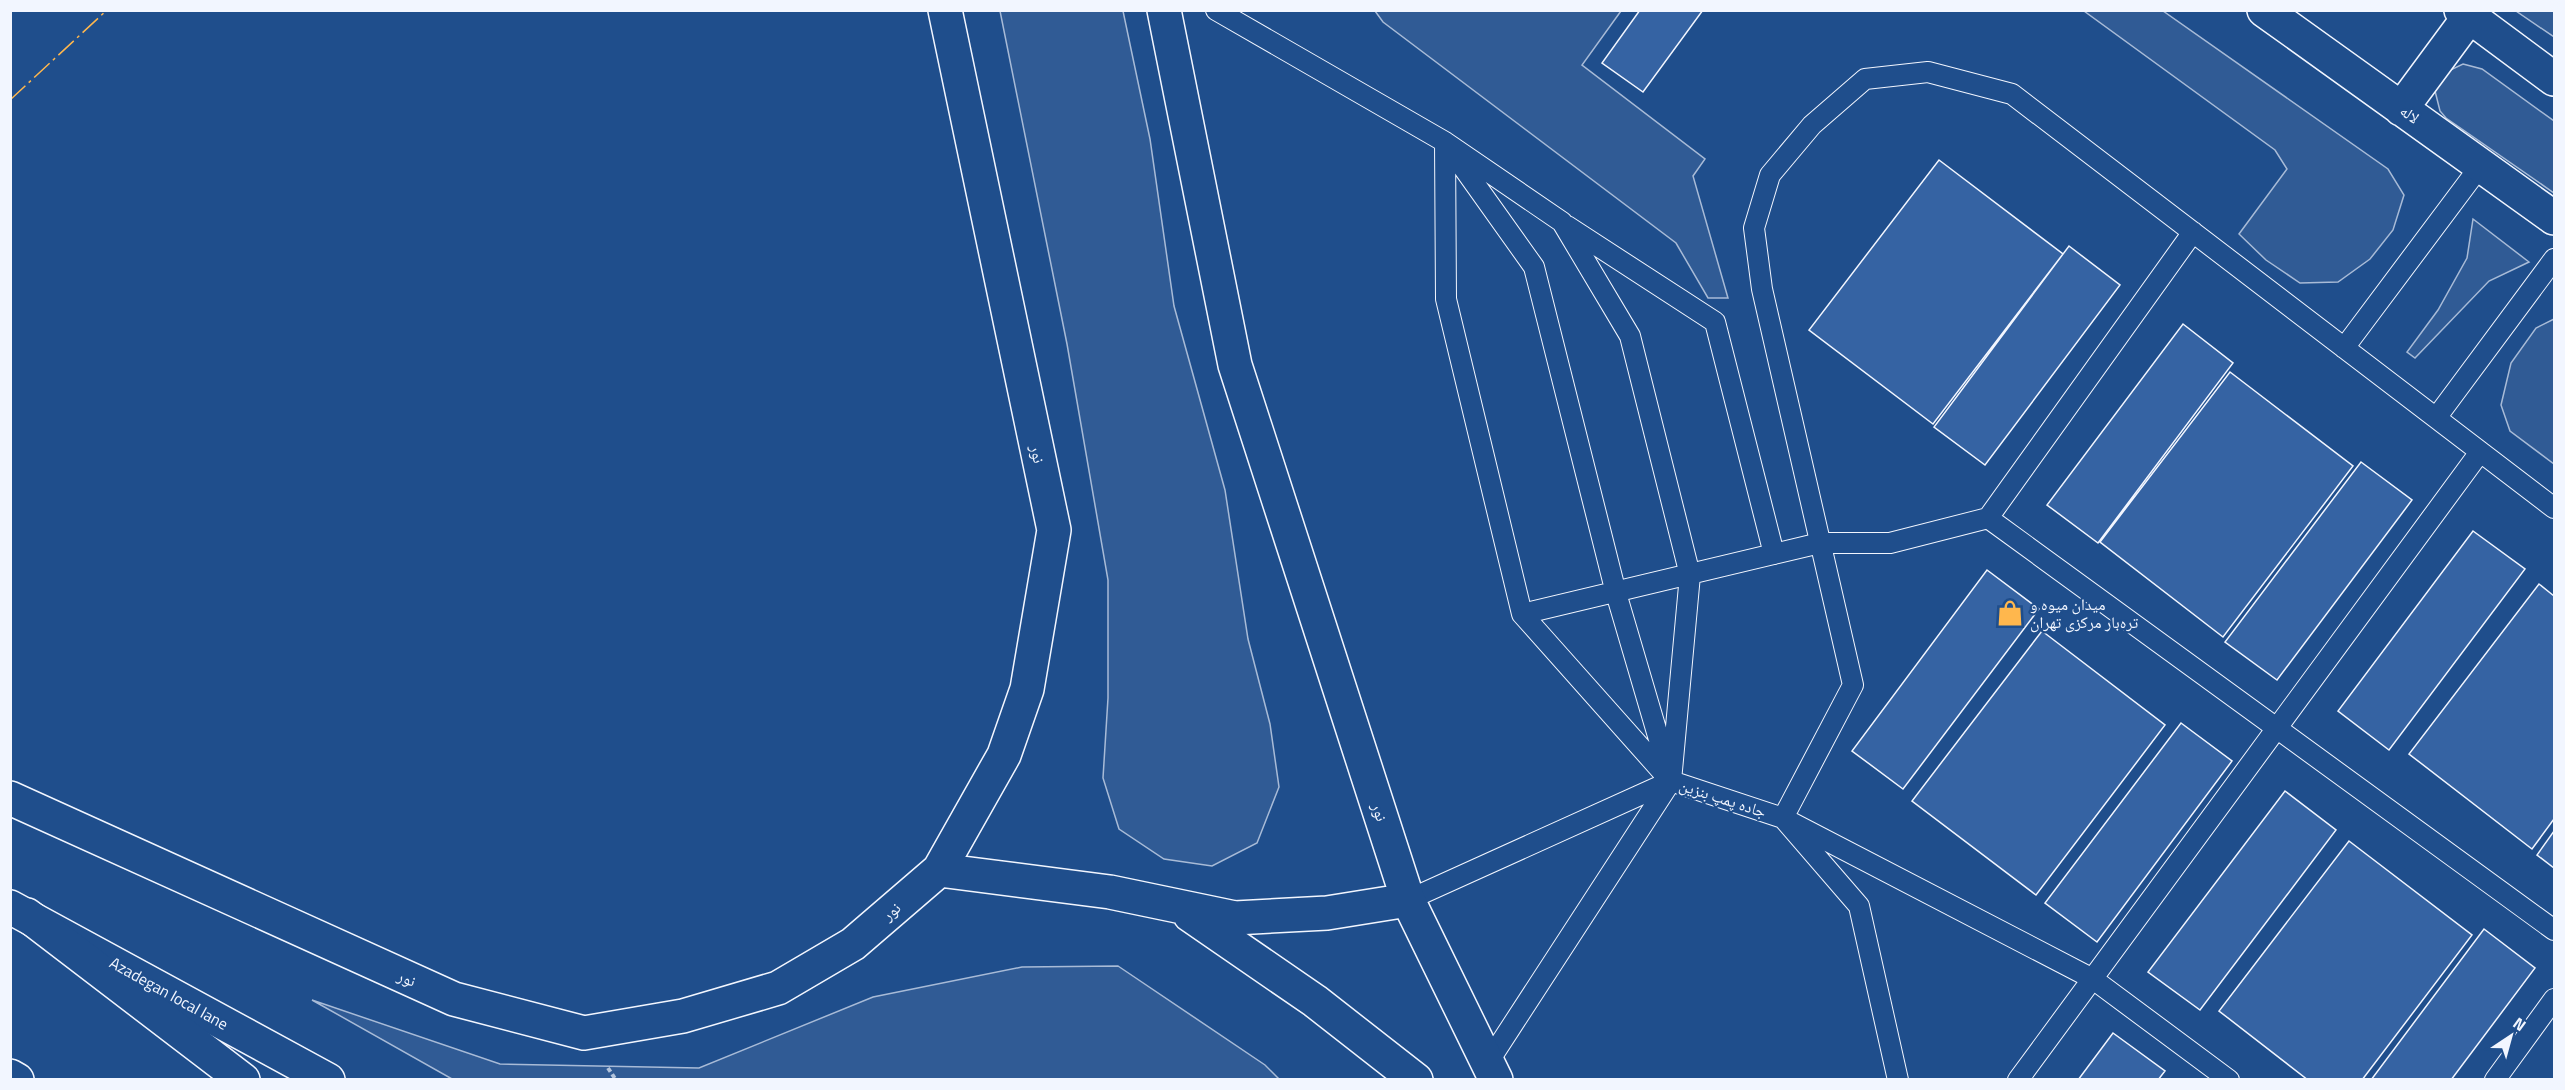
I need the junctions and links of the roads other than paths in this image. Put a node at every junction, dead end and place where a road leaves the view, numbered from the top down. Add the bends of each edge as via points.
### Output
1 (945, 10) edge
2 (1164, 10) edge
3 (1216, 10) edge
4 (2264, 10) edge
5 (2465, 14) edge
6 (2300, 20) edge
7 (2554, 79) edge
8 (2402, 108) junction
9 (1445, 142) junction
10 (2481, 165) junction
11 (2554, 218) edge
12 (1562, 222) junction
13 (2193, 232) junction
14 (2554, 259) edge
15 (2344, 348) junction
16 (2436, 418) junction
17 (2480, 452) junction
18 (2554, 508) edge
19 (1988, 518) junction
20 (1820, 543) junction
21 (1774, 554) junction
22 (1690, 575) junction
23 (1616, 593) junction
24 (1522, 614) junction
25 (2277, 729) junction
26 (1671, 781) junction
27 (10, 798) edge
28 (1784, 818) junction
29 (939, 870) junction
30 (1408, 900) junction
31 (1181, 909) junction
32 (19, 911) edge
33 (2554, 930) edge
34 (2093, 979) junction
35 (2554, 999) edge
36 (1491, 1072) edge
37 (10, 1076) edge
38 (17, 1080) edge
39 (243, 1080) edge
40 (328, 1080) edge
41 (1416, 1080) edge
42 (1898, 1080) edge
43 (2018, 1080) edge
44 (2229, 1080) edge
45 (2495, 1080) edge

1 - 29 main road, نور via 1054,530 1027,689 1004,755
2 - 30 main road, نور via 1235,364
3 - 9 lane
4 - 6 main road, لاله
5 - 7 main road
5 - 8 main road
6 - 8 main road, لاله
8 - 10 main road, لاله
9 - 12 lane
9 - 23 lane via 1534,267
9 - 24 lane via 1446,299
10 - 11 main road, لاله
10 - 15 lane
12 - 21 lane via 1715,322
12 - 22 lane via 1630,336
13 - 15 lane
13 - 19 lane
13 - 20 lane via 2012,94 1928,72 1865,79 1812,125 1770,175 1754,228 1762,289
14 - 16 lane
15 - 16 lane
16 - 17 lane
17 - 18 lane
17 - 25 lane
19 - 20 lane via 1890,543
19 - 25 lane
20 - 21 lane
20 - 28 lane via 1853,685
21 - 22 lane
22 - 23 lane
22 - 26 lane
23 - 24 lane
23 - 26 lane
24 - 26 lane
25 - 33 lane
25 - 34 lane
26 - 28 lane, جاده پمپ بنزین
26 - 30 lane
26 - 36 lane, جاده پمپ بنزین
27 - 29 main road, نور via 454,999 584,1033 683,1016 778,988 853,944
28 - 34 lane
28 - 42 lane, جاده پمپ بنزین via 1859,906
29 - 31 main road via 1110,892
30 - 31 main road via 1327,912 1234,918
30 - 36 main road, نور
31 - 41 main road via 1316,1000
32 - 39 main road
32 - 40 main road, Azadegan local lane
34 - 43 lane
34 - 44 lane
35 - 45 lane
37 - 38 main road

